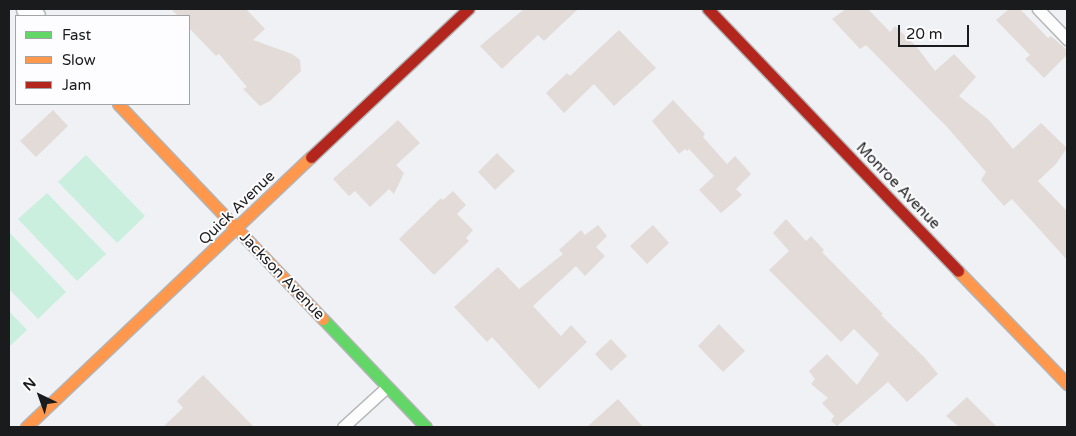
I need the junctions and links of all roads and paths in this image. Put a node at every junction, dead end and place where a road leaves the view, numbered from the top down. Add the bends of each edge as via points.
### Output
1 (468, 9) edge
2 (708, 9) edge
3 (1038, 9) edge
4 (1067, 39) edge
5 (119, 105) edge
6 (237, 229) junction
7 (1067, 384) edge
8 (387, 387) junction
9 (26, 427) edge
10 (343, 427) edge
11 (426, 427) edge

1 - 6 street, Quick Avenue
2 - 7 street, Monroe Avenue
3 - 4 lane
5 - 6 street, Jackson Avenue
6 - 8 street, Jackson Avenue
6 - 9 street, Quick Avenue
8 - 10 lane
8 - 11 street, Jackson Avenue

